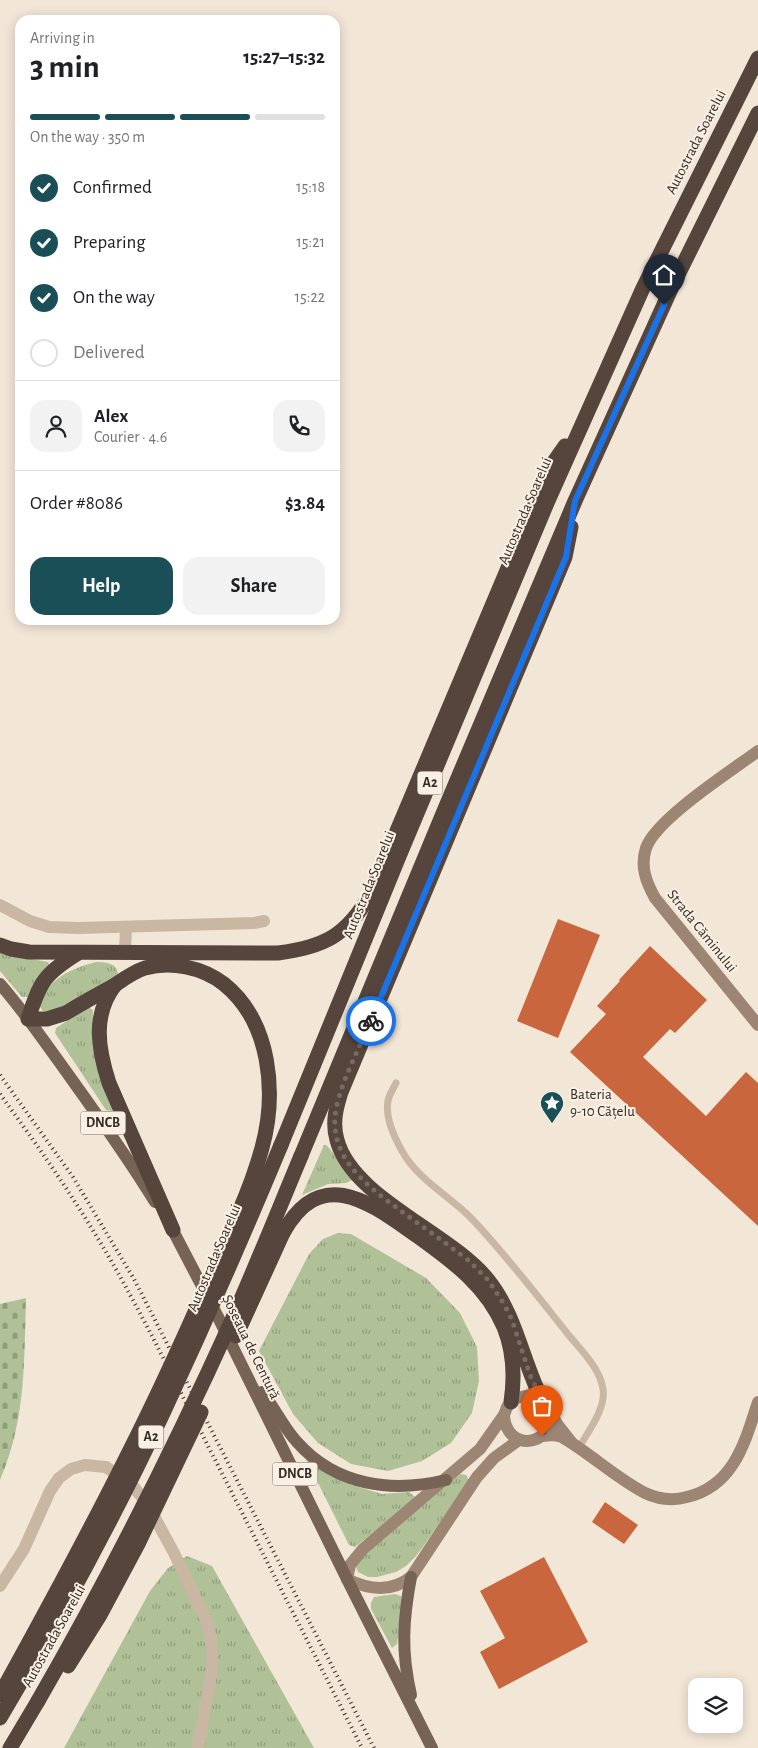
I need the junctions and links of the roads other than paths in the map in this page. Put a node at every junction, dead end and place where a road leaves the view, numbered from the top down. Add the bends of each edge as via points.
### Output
1 (758, 58) edge
2 (758, 112) edge
3 (582, 423) junction
4 (575, 501) junction
5 (758, 751) edge
6 (0, 905) edge
7 (264, 920) dead end
8 (126, 927) junction
9 (0, 944) edge
10 (80, 952) junction
11 (125, 953) junction
12 (0, 984) edge
13 (116, 984) junction
14 (28, 1019) junction
15 (758, 1025) edge
16 (396, 1083) dead end
17 (173, 1230) junction
18 (243, 1368) junction
19 (758, 1402) edge
20 (546, 1405) junction
21 (508, 1408) junction
22 (542, 1436) junction
23 (519, 1440) junction
24 (575, 1445) junction
25 (446, 1480) junction
26 (410, 1576) junction
27 (347, 1579) junction
28 (0, 1586) edge
29 (0, 1695) edge
30 (38, 1701) junction
31 (415, 1714) junction
32 (0, 1718) edge
33 (10, 1748) edge
34 (198, 1748) edge
35 (432, 1748) edge

1 - 3 highway, Autostrada Soarelui / A2 via 664,246
2 - 4 highway, Autostrada Soarelui / A2 via 667,298
3 - 11 highway via 551,466 370,896 345,930 323,943 278,953
3 - 32 highway, Autostrada Soarelui / A2, bridge via 234,1258 163,1413 82,1573
4 - 20 highway via 566,557 345,1083 335,1117 337,1141 361,1178 468,1260 488,1280 512,1320 530,1375
4 - 30 highway, Autostrada Soarelui / A2, bridge via 232,1320 133,1526
5 - 15 street, Strada Căminului via 660,827 646,846 643,868 655,898
6 - 8 street via 49,927
7 - 8 street
8 - 11 street
9 - 10 highway via 29,952
10 - 11 highway
10 - 14 highway via 43,981
12 - 14 main road, Șoseaua de Centură / DNCB
13 - 14 highway via 56,1017
13 - 17 highway via 107,995 99,1023 102,1063
13 - 29 highway, bridge via 144,968 168,966 202,971 227,987 251,1016 265,1053 269,1106 266,1132 258,1165 239,1212 153,1402 69,1569
14 - 17 main road, Șoseaua de Centură / DNCB via 112,1134
16 - 24 lane via 388,1100 388,1114 393,1133 413,1168 471,1217 492,1240 601,1377 604,1391 600,1409
17 - 18 main road, Șoseaua de Centură / DNCB
18 - 25 main road via 297,1442 316,1460 337,1472 361,1482 388,1486 424,1485
18 - 27 main road, Șoseaua de Centură / DNCB
19 - 24 street via 739,1455 728,1472 697,1495 669,1499 646,1493
20 - 21 street via 530,1395 523,1395
20 - 22 street via 550,1423
20 - 24 street
21 - 23 street via 506,1427
21 - 25 street via 480,1449
21 - 30 highway, bridge via 514,1369 512,1355 503,1326 468,1275 363,1200 330,1195 310,1201 293,1217 283,1233 138,1544 73,1660
22 - 23 street via 535,1440
22 - 24 street via 562,1437
23 - 26 street via 494,1458 477,1477
25 - 27 street via 359,1554 350,1565
26 - 27 street via 399,1584 381,1589 367,1588
26 - 31 main road via 403,1646
27 - 31 main road, Șoseaua de Centură / DNCB
28 - 34 street via 24,1549 59,1478 84,1465 106,1467 133,1486 148,1505 208,1624 212,1670
30 - 33 highway, Autostrada Soarelui / A2
31 - 35 main road, Șoseaua de Centură / DNCB

